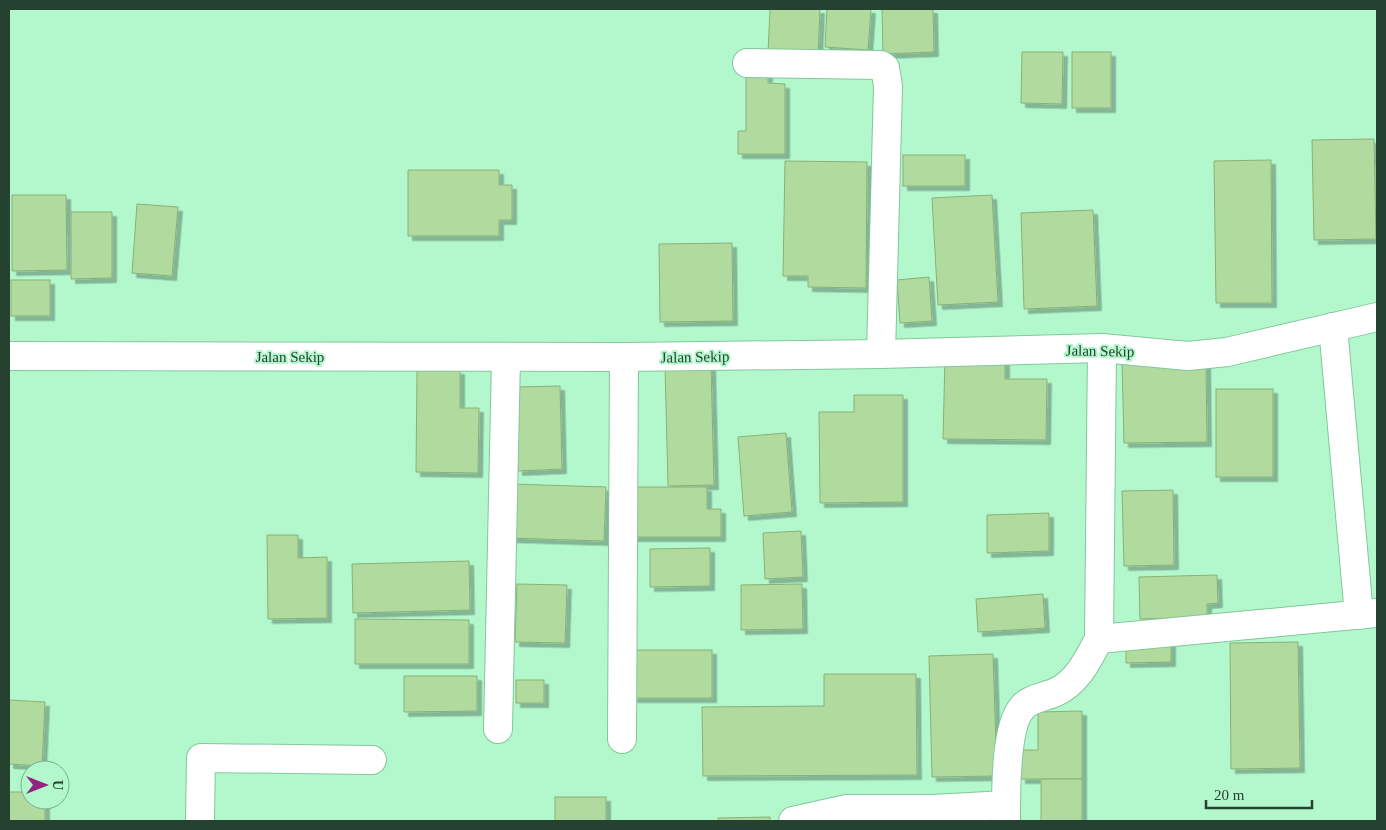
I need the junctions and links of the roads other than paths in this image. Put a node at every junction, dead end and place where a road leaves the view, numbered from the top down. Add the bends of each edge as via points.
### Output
1 (747, 63) dead end
2 (1377, 317) edge
3 (1333, 327) junction
4 (1102, 348) junction
5 (881, 354) junction
6 (9, 356) edge
7 (624, 357) junction
8 (506, 358) junction
9 (1368, 614) edge
10 (1099, 639) junction
11 (498, 729) dead end
12 (622, 739) dead end
13 (372, 760) dead end
14 (1006, 813) edge
15 (200, 821) edge
16 (793, 821) edge

1 - 5 street via 881,65 885,68 888,86
2 - 3 street, Jalan Sekip
3 - 4 street, Jalan Sekip via 1228,352 1188,356
3 - 9 street
4 - 5 street, Jalan Sekip
4 - 10 street
5 - 7 street, Jalan Sekip
6 - 8 street, Jalan Sekip
7 - 8 street, Jalan Sekip
7 - 12 street
8 - 11 street
9 - 10 street
10 - 14 street via 1080,673 1070,683 1026,703 1017,715 1012,727
13 - 15 street via 201,758
14 - 16 street via 847,809

